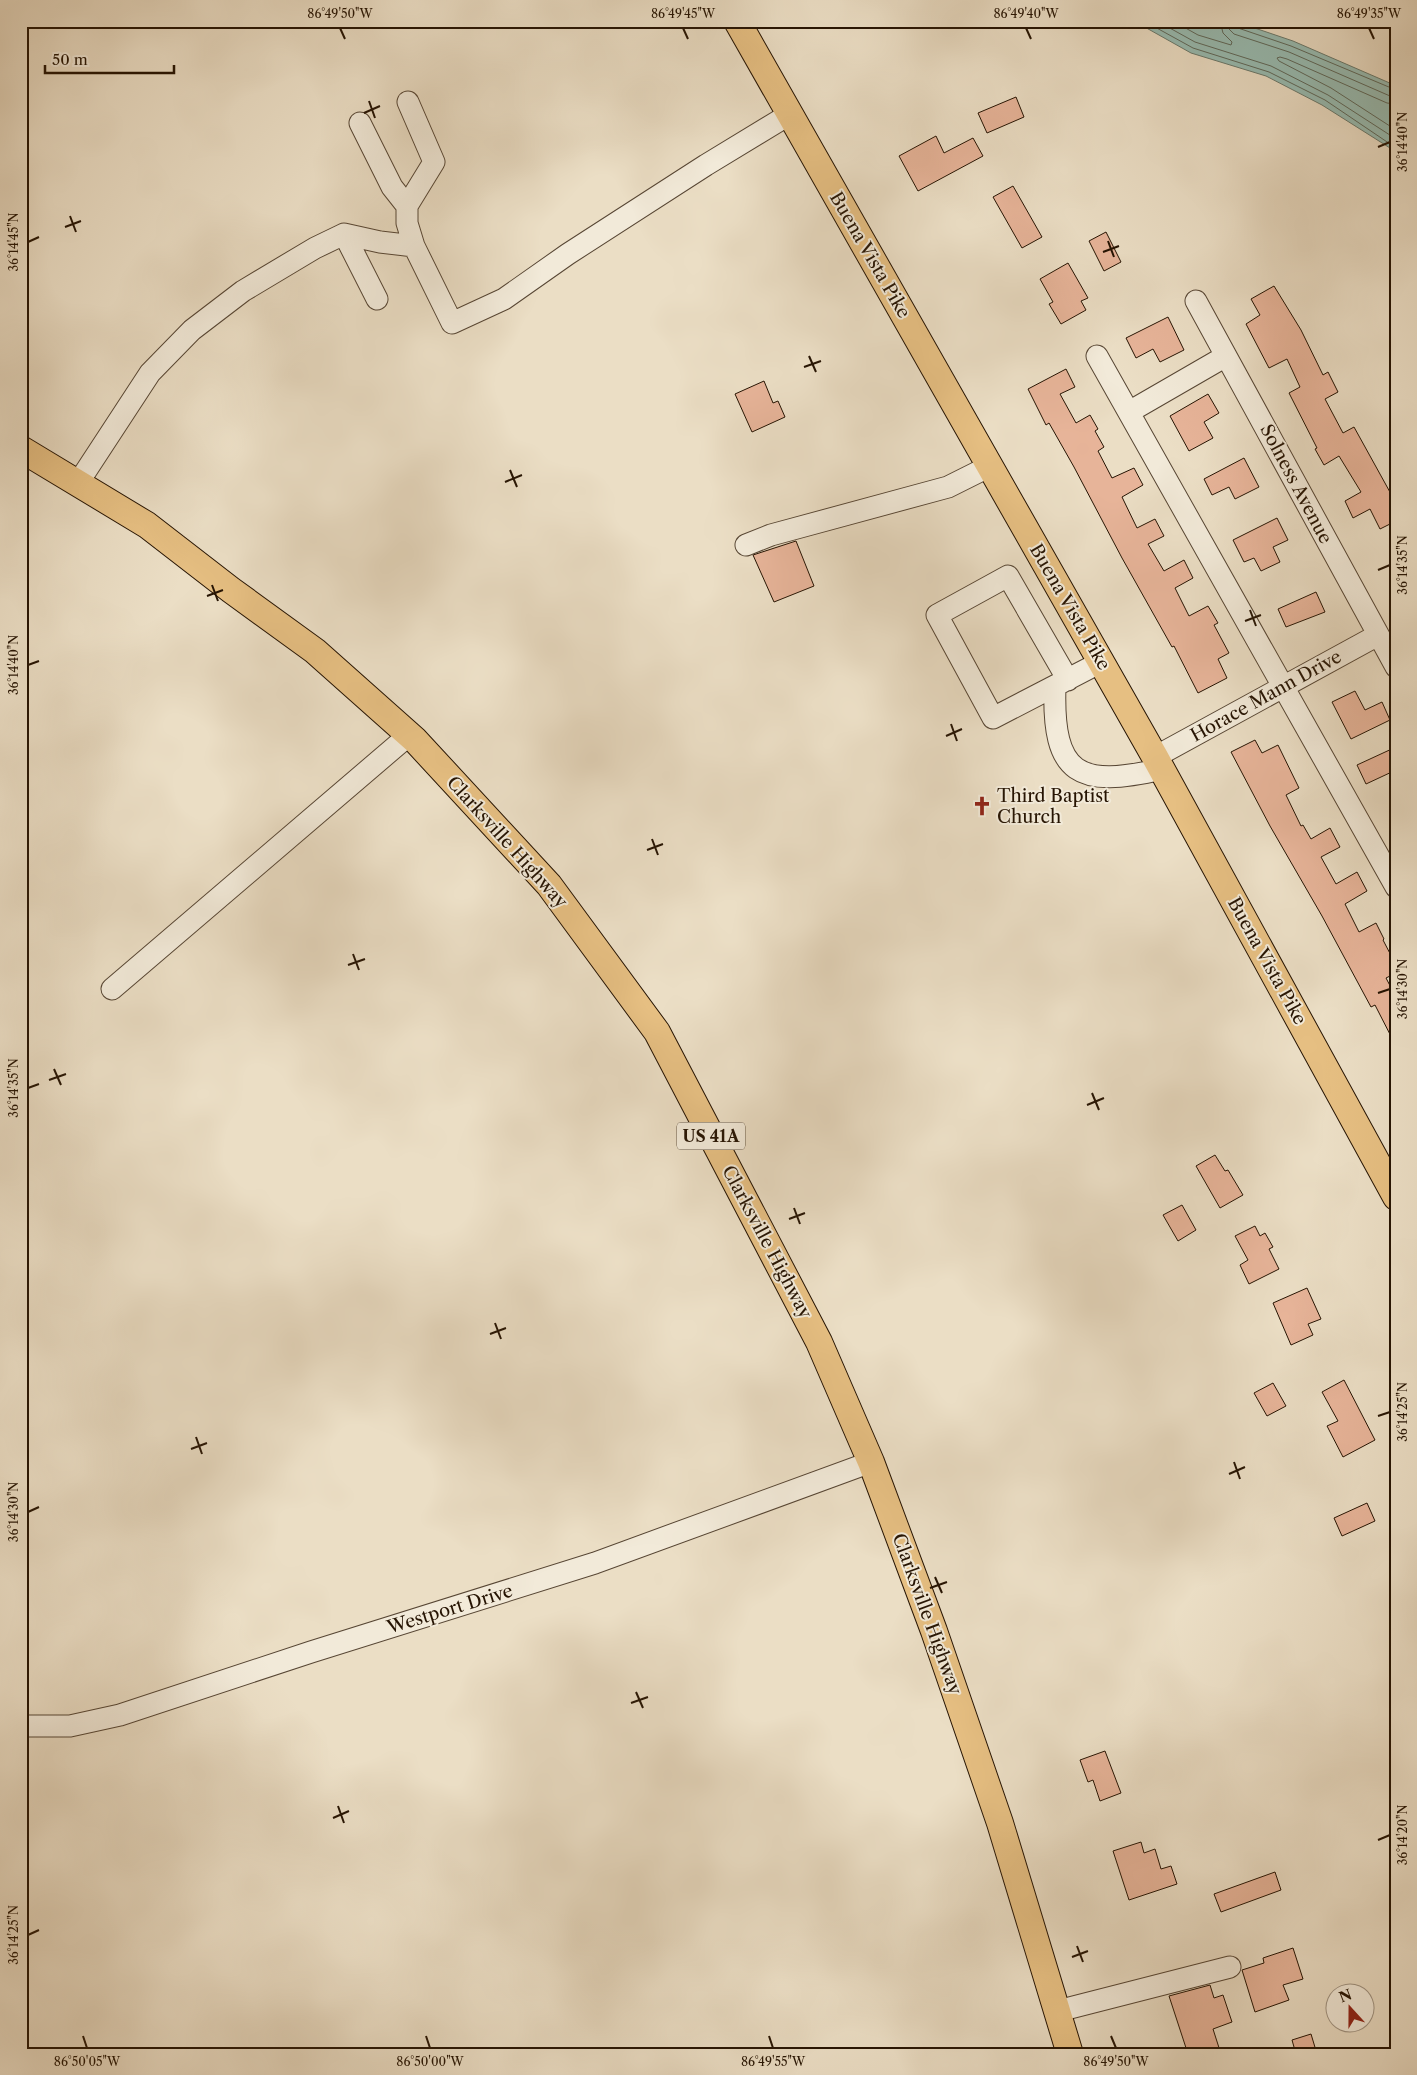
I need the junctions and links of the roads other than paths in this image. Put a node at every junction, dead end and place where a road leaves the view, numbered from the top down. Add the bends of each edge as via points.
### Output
1 (737, 21) edge
2 (408, 102) dead end
3 (790, 114) junction
4 (360, 123) dead end
5 (407, 206) junction
6 (344, 234) junction
7 (414, 246) junction
8 (377, 299) dead end
9 (1196, 302) dead end
10 (1097, 356) dead end
11 (1226, 356) junction
12 (1129, 412) junction
13 (21, 449) edge
14 (990, 466) junction
15 (78, 483) junction
16 (746, 545) dead end
17 (1378, 635) junction
18 (1101, 662) junction
19 (1396, 667) edge
20 (1062, 683) junction
21 (1284, 686) junction
22 (409, 735) junction
23 (1159, 763) junction
24 (1396, 887) edge
25 (112, 989) dead end
26 (1396, 1197) edge
27 (871, 1462) junction
28 (21, 1726) edge
29 (1230, 1967) dead end
30 (1058, 2011) junction
31 (1070, 2054) edge

1 - 3 main road, Buena Vista Pike
2 - 5 street via 434,162
3 - 7 street via 576,249 504,299 452,322
3 - 14 main road, Buena Vista Pike
4 - 5 street via 392,187
5 - 7 street via 407,223
6 - 7 street
6 - 8 street
6 - 15 street via 243,291 192,330 150,373
9 - 11 street, Solness Avenue
10 - 12 street
11 - 12 street
11 - 17 street, Solness Avenue
12 - 21 street
13 - 15 main road, Clarksville Highway / US 41A
14 - 16 street via 948,487 771,535
14 - 18 main road, Buena Vista Pike
15 - 22 main road, Clarksville Highway / US 41A via 148,525 315,651
17 - 19 street, Solness Avenue
17 - 21 street, Horace Mann Drive
18 - 20 street
18 - 23 main road, Buena Vista Pike
20 - 20 street via 993,718 937,615 1008,576
20 - 23 street, Horace Mann Drive via 1054,712 1059,745 1074,766 1086,774 1104,777 1132,776
21 - 23 street, Horace Mann Drive
21 - 24 street
22 - 25 street
22 - 27 main road, Clarksville Highway / US 41A via 550,885 657,1032 819,1342
23 - 26 main road, Buena Vista Pike
27 - 28 street, Westport Drive via 595,1564 120,1715 70,1726
27 - 30 main road, Clarksville Highway / US 41A via 998,1815
29 - 30 street
30 - 31 main road, Clarksville Highway / US 41A

